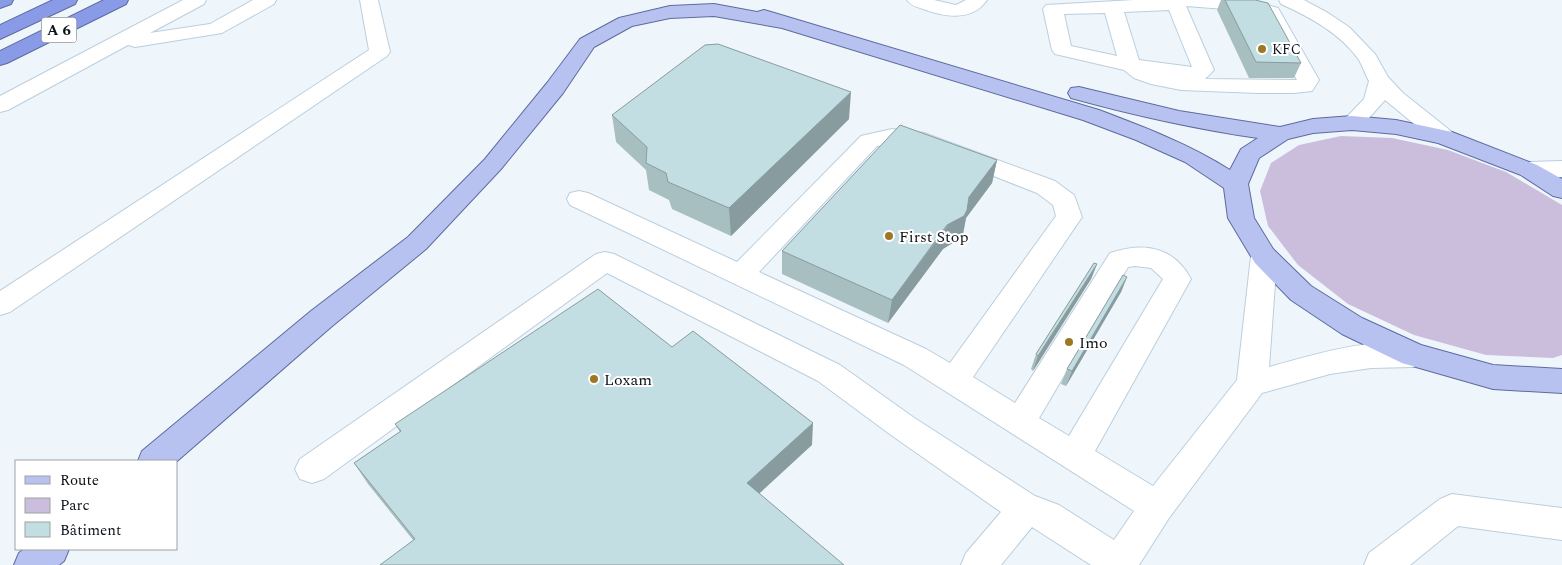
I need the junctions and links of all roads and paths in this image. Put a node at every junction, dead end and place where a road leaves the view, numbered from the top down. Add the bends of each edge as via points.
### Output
1 (4, 0) edge
2 (68, 0) edge
3 (119, 0) edge
4 (197, 0) edge
5 (267, 0) edge
6 (369, 0) edge
7 (720, 0) edge
8 (762, 0) edge
9 (916, 0) edge
10 (978, 0) edge
11 (1288, 0) edge
12 (1176, 1) edge
13 (0, 2) edge
14 (1113, 7) junction
15 (781, 22) junction
16 (0, 33) edge
17 (116, 44) junction
18 (0, 59) edge
19 (1131, 66) junction
20 (1380, 81) junction
21 (0, 105) edge
22 (1352, 123) junction
23 (1280, 134) junction
24 (1444, 137) junction
25 (1562, 169) edge
26 (1528, 170) junction
27 (1236, 184) junction
28 (1562, 190) edge
29 (579, 199) dead end
30 (1264, 256) junction
31 (740, 276) junction
32 (0, 305) edge
33 (1414, 355) junction
34 (954, 381) junction
35 (1562, 382) edge
36 (1252, 384) junction
37 (1020, 422) junction
38 (1075, 456) junction
39 (155, 460) edge
40 (312, 469) dead end
41 (1157, 508) junction
42 (1025, 509) junction
43 (1562, 524) edge
44 (50, 550) edge
45 (1118, 564) edge
46 (32, 565) edge
47 (979, 565) edge
48 (1382, 565) edge

1 - 13 highway
2 - 16 highway, A 6
3 - 18 highway, A 6
4 - 17 street
5 - 17 street via 215,29
6 - 32 street via 380,52
7 - 15 main road
8 - 23 main road via 1129,107 1213,125
9 - 10 street via 952,11 969,9
11 - 20 street via 1317,14 1348,36 1368,59
12 - 14 street
12 - 19 street via 1204,70 1200,74
12 - 19 street via 1248,6 1271,12 1308,80 1304,86 1294,87 1211,86 1160,81 1141,74
14 - 19 street
14 - 19 street via 1053,10 1062,50
15 - 27 main road via 1091,115 1193,157
15 - 39 main road via 714,10 670,12 626,22 587,43 493,164 417,243 321,319
17 - 21 street
20 - 22 street via 1374,101
20 - 24 street via 1403,105
22 - 23 main road via 1313,126
22 - 24 main road via 1396,127
23 - 27 main road via 1249,154
24 - 26 main road
25 - 26 street
26 - 28 main road
27 - 30 main road via 1241,218
29 - 31 street
30 - 33 main road via 1301,293 1345,322
30 - 36 street
31 - 34 street via 915,356
31 - 34 street via 869,141 882,136 916,138 1046,187 1065,201 1069,217
33 - 35 main road via 1493,377
33 - 36 street via 1371,356 1330,362
34 - 37 street
36 - 41 street
37 - 38 street
37 - 38 street via 1119,260 1140,256 1165,265 1177,279
38 - 41 street
40 - 42 street via 604,261 829,373
41 - 45 street
42 - 45 street via 1047,516
42 - 47 street
43 - 48 street via 1452,510
44 - 46 main road

